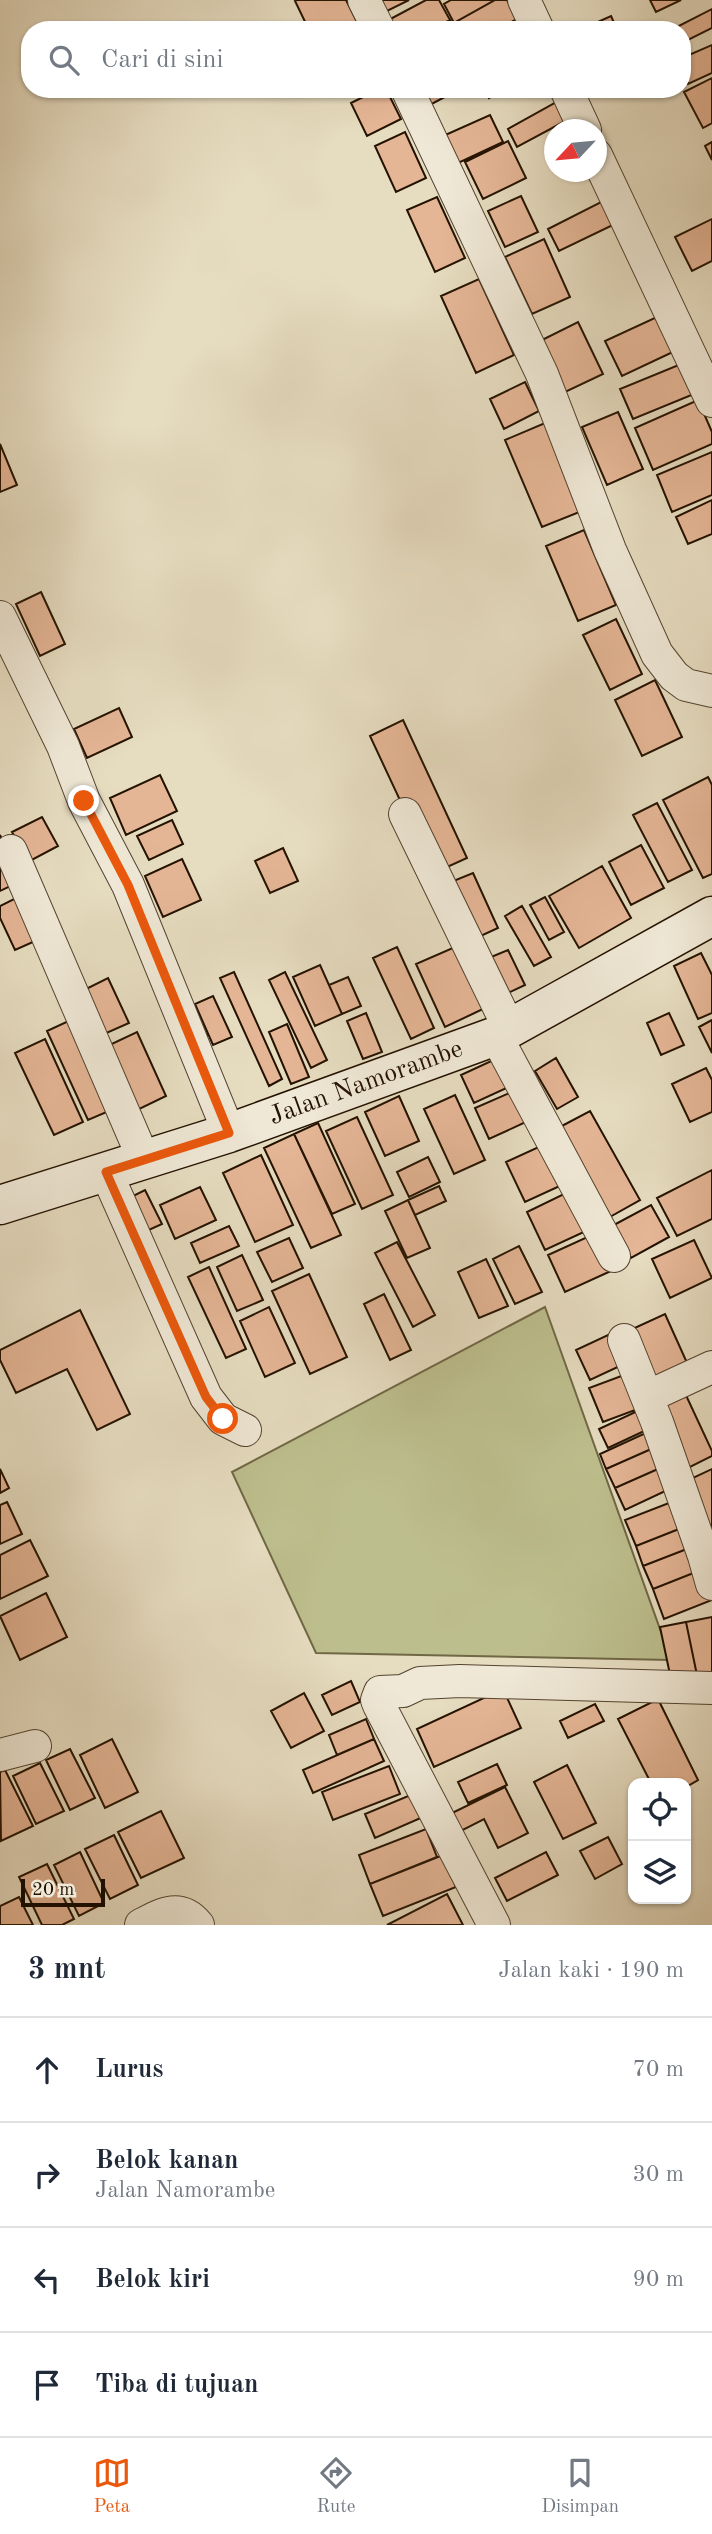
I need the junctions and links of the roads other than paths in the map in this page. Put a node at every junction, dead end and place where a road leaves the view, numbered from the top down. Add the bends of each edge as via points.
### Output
1 (365, 0) edge
2 (524, 0) edge
3 (375, 21) edge
4 (534, 21) edge
5 (411, 98) edge
6 (570, 98) edge
7 (580, 119) edge
8 (607, 176) edge
9 (712, 401) edge
10 (0, 617) edge
11 (712, 691) edge
12 (405, 814) dead end
13 (11, 851) dead end
14 (712, 916) edge
15 (503, 1033) junction
16 (229, 1133) junction
17 (144, 1160) junction
18 (106, 1172) junction
19 (3, 1197) edge
20 (614, 1256) dead end
21 (624, 1340) dead end
22 (712, 1367) edge
23 (647, 1397) junction
24 (245, 1430) dead end
25 (709, 1564) edge
26 (712, 1688) edge
27 (35, 1746) dead end
28 (0, 1755) edge
29 (141, 1925) edge
30 (198, 1925) edge
31 (494, 1925) edge

1 - 3 street
2 - 4 street
5 - 11 street via 542,374 610,550 657,654 686,685
6 - 7 street
8 - 9 street
10 - 16 street via 63,746 84,801 128,885
12 - 15 street
13 - 17 street
14 - 15 main road, Jalan Namorambe
15 - 16 main road, Jalan Namorambe
15 - 20 street
16 - 17 main road, Jalan Namorambe
17 - 18 main road, Jalan Namorambe
18 - 19 main road, Jalan Namorambe
18 - 24 street via 206,1397 223,1419
21 - 23 street
22 - 23 street
23 - 25 street
26 - 31 street via 460,1681 419,1683 403,1691 380,1692 379,1705
27 - 28 street
29 - 30 street via 171,1911 182,1912

